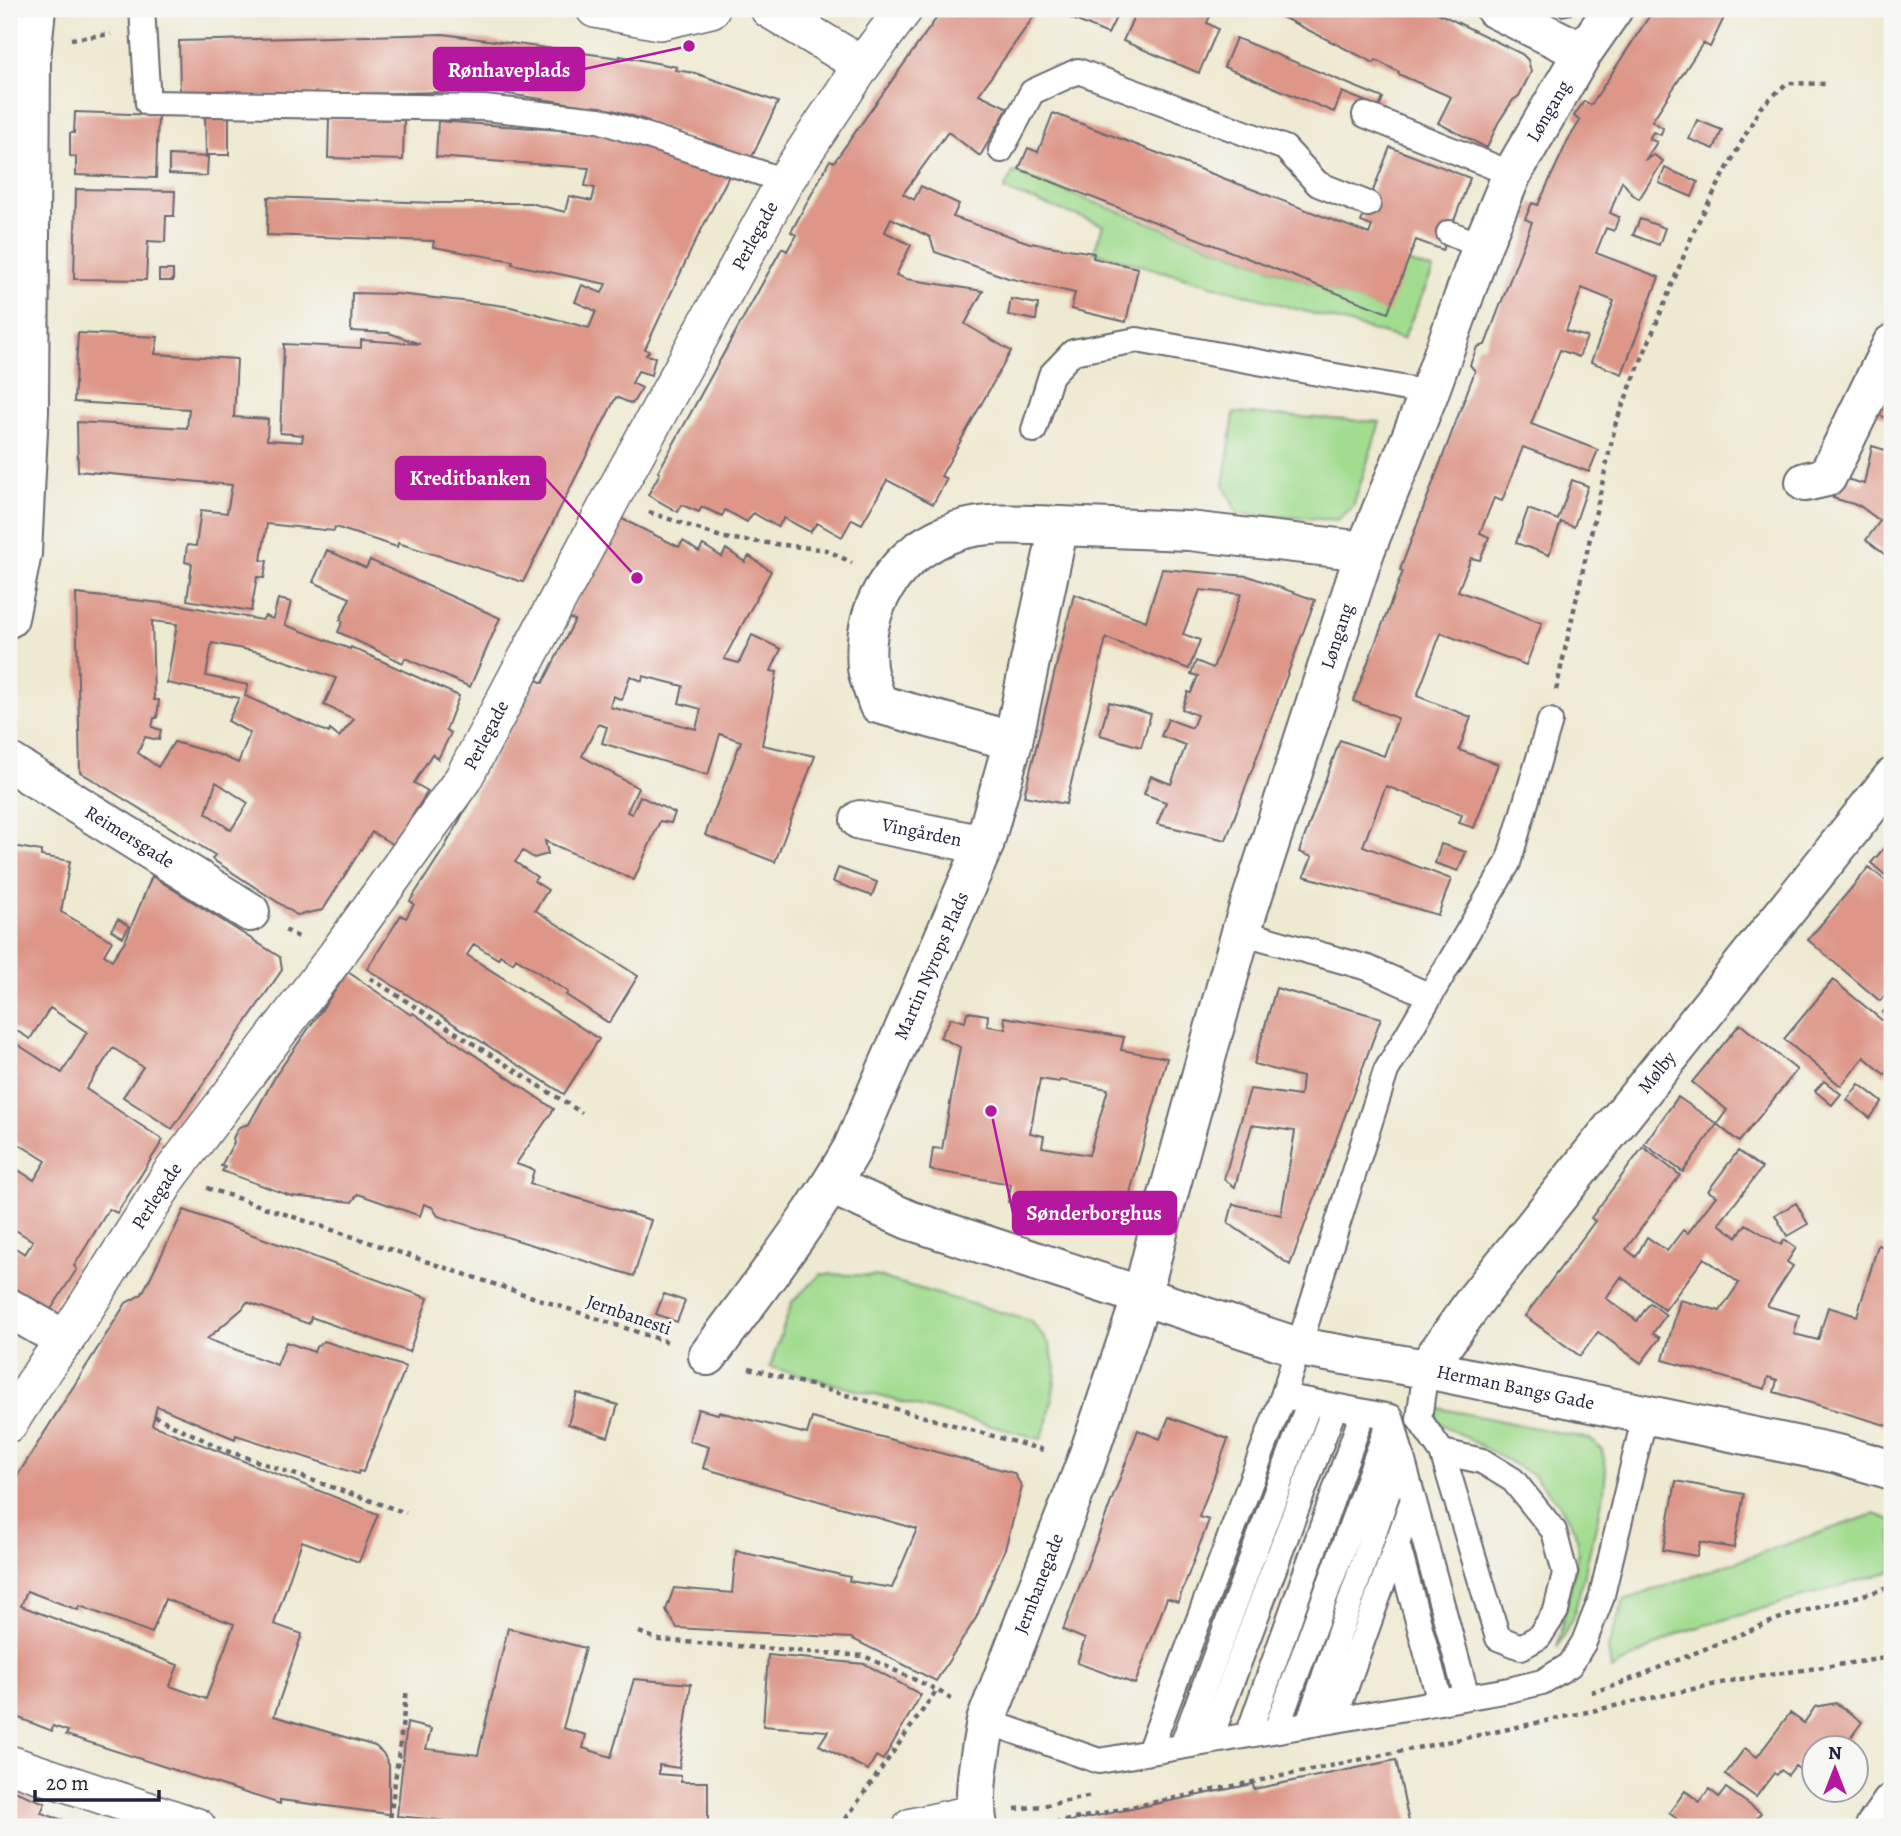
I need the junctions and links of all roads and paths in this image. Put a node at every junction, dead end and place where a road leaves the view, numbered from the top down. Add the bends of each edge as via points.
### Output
1 (595, 9) edge
2 (711, 9) edge
3 (769, 9) edge
4 (904, 9) edge
5 (1495, 9) edge
6 (1613, 9) edge
7 (143, 20) edge
8 (34, 26) edge
9 (1583, 52) junction
10 (862, 65) junction
11 (1825, 84) dead end
12 (1365, 115) dead end
13 (1001, 150) dead end
14 (1512, 174) junction
15 (785, 181) junction
16 (1368, 204) dead end
17 (1892, 344) edge
18 (1429, 393) junction
19 (19, 412) edge
20 (1034, 430) dead end
21 (1805, 482) dead end
22 (611, 499) junction
23 (1059, 526) junction
24 (1365, 551) junction
25 (887, 581) junction
26 (9, 618) edge
27 (1550, 720) joint
28 (1013, 741) junction
29 (9, 762) edge
30 (1892, 778) edge
31 (860, 820) dead end
32 (984, 845) junction
33 (250, 912) joint
34 (1241, 932) junction
35 (336, 956) junction
36 (1430, 996) junction
37 (582, 1113) dead end
38 (170, 1175) junction
39 (831, 1185) junction
40 (1142, 1296) junction
41 (9, 1308) edge
42 (65, 1340) junction
43 (1298, 1347) junction
44 (708, 1356) junction
45 (1426, 1370) junction
46 (1283, 1396) junction
47 (1310, 1401) junction
48 (1335, 1406) junction
49 (1363, 1412) junction
50 (1645, 1415) junction
51 (154, 1416) dead end
52 (1391, 1417) junction
53 (9, 1423) edge
54 (1442, 1452) junction
55 (1401, 1454) junction
56 (1086, 1462) junction
57 (1892, 1470) edge
58 (1413, 1499) junction
59 (406, 1513) dead end
60 (1397, 1544) junction
61 (1892, 1587) edge
62 (639, 1633) dead end
63 (1892, 1657) edge
64 (407, 1689) dead end
65 (937, 1690) junction
66 (1589, 1692) dead end
67 (1467, 1697) junction
68 (1440, 1702) junction
69 (1334, 1720) junction
70 (986, 1721) junction
71 (1308, 1724) junction
72 (1276, 1730) junction
73 (1248, 1735) junction
74 (1209, 1742) junction
75 (1182, 1746) junction
76 (1149, 1752) junction
77 (9, 1764) edge
78 (1892, 1803) edge
79 (977, 1820) edge
80 (197, 1827) edge
81 (389, 1827) edge
82 (840, 1827) edge
83 (912, 1827) edge
84 (1035, 1827) edge
85 (1875, 1827) edge

1 - 2 street via 660,20
3 - 10 street
4 - 10 street, Perlegade
5 - 9 street
6 - 9 street, Løngang
7 - 8 path
7 - 15 lane via 148,103 484,107 599,120
8 - 19 street
9 - 14 street, Løngang
10 - 15 street, Perlegade
11 - 27 path via 1787,83 1760,107 1696,226 1616,422
12 - 14 lane
13 - 16 lane via 1032,92 1078,71 1286,148 1318,184
14 - 18 street, Løngang via 1466,239
15 - 22 street, Perlegade
17 - 21 street via 1827,477
18 - 20 lane via 1137,340 1073,352 1051,375
18 - 24 street, Løngang
19 - 26 street via 22,553
22 - 25 path via 724,538 827,550
22 - 35 street, Perlegade via 463,779
23 - 24 street via 1189,531
23 - 25 street via 999,524 957,531 918,550
23 - 28 street, Martin Nyrops Plads
24 - 34 street, Løngang
25 - 28 street via 867,635 867,670 878,704
27 - 36 lane via 1508,863
28 - 32 street, Martin Nyrops Plads
29 - 33 street, Reimersgade
30 - 45 street, Mølby via 1476,1299
31 - 32 street, Vingården
32 - 39 street, Martin Nyrops Plads via 857,1137
33 - 35 path
34 - 36 lane via 1368,968
34 - 40 street, Løngang
35 - 37 path
35 - 38 street, Perlegade
36 - 43 lane via 1386,1071
38 - 42 street, Perlegade
38 - 44 path, Jernbanesti
39 - 40 street via 909,1220
39 - 44 street, Martin Nyrops Plads
40 - 43 street, Herman Bangs Gade
40 - 56 street, Jernbanegade
41 - 42 street
42 - 53 street, Perlegade
43 - 45 street, Herman Bangs Gade
43 - 46 lane
44 - 56 path, Jernbanesti
45 - 50 street, Herman Bangs Gade
45 - 54 lane via 1419,1419
46 - 47 lane
46 - 76 lane
47 - 48 lane
47 - 75 lane
48 - 49 lane
48 - 74 lane
49 - 52 lane
49 - 73 lane
50 - 57 street, Herman Bangs Gade via 1838,1454
50 - 67 lane via 1601,1599 1570,1665 1542,1682
51 - 59 path via 225,1450
52 - 55 lane
52 - 72 lane
54 - 54 lane via 1498,1638 1521,1647 1539,1637 1556,1611 1565,1573 1554,1531 1513,1480 1482,1461
55 - 58 lane
55 - 71 lane
56 - 70 street, Jernbanegade
58 - 60 lane
58 - 67 lane
60 - 68 lane
60 - 69 lane
61 - 66 path via 1783,1617
62 - 65 path via 659,1640 864,1656
63 - 84 path via 1734,1680
64 - 81 path
65 - 70 path
65 - 82 path
67 - 68 lane
68 - 69 lane
69 - 71 lane
70 - 76 lane via 1098,1761
70 - 79 street, Jernbanegade
71 - 72 lane
72 - 73 lane
73 - 74 lane
74 - 75 lane
75 - 76 lane
77 - 80 street
78 - 85 street
79 - 83 street, Jernbanegade

